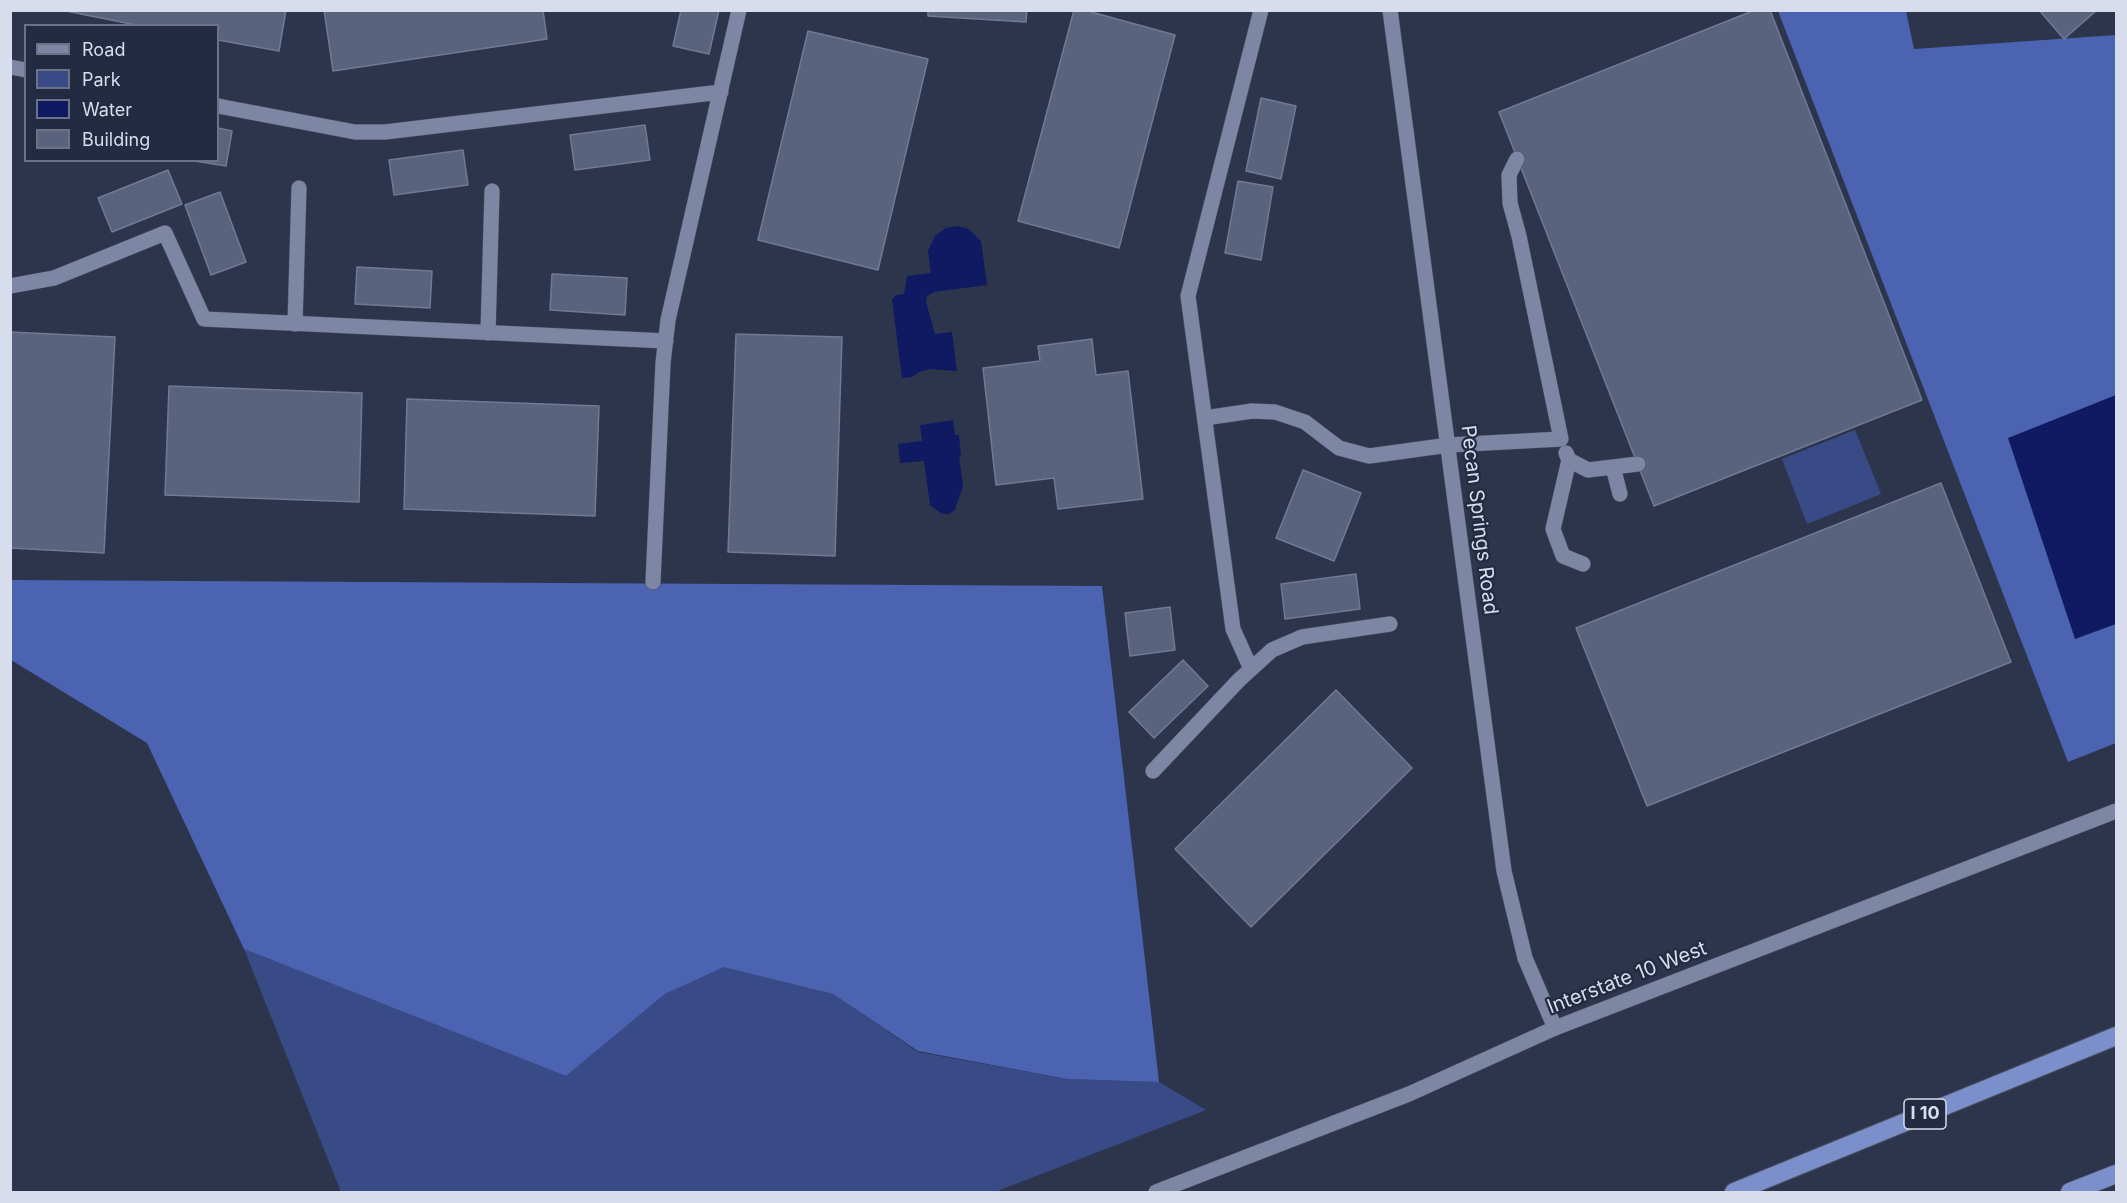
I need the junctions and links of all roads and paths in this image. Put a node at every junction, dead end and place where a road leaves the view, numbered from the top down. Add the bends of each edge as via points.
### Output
1 (739, 10) edge
2 (1261, 10) edge
3 (1390, 10) edge
4 (721, 92) junction
5 (219, 106) edge
6 (1517, 159) dead end
7 (299, 188) dead end
8 (492, 191) dead end
9 (10, 286) edge
10 (295, 324) junction
11 (488, 333) junction
12 (666, 341) junction
13 (1205, 418) junction
14 (1561, 439) junction
15 (1449, 445) junction
16 (1569, 460) junction
17 (1638, 464) dead end
18 (1613, 467) junction
19 (1620, 494) dead end
20 (1584, 564) dead end
21 (653, 582) dead end
22 (1390, 624) dead end
23 (1251, 669) junction
24 (1153, 771) dead end
25 (2116, 811) edge
26 (1555, 1028) junction
27 (2116, 1036) edge
28 (2116, 1174) edge
29 (1156, 1192) edge
30 (1734, 1192) edge
31 (2070, 1192) edge

1 - 4 street
2 - 13 street via 1188,296
3 - 15 street, Pecan Springs Road
4 - 5 street via 385,132 355,132
4 - 12 street
6 - 14 street via 1509,175 1510,203
7 - 10 street
8 - 11 street
9 - 10 street via 54,278 165,233 204,319
10 - 11 street
11 - 12 street
12 - 21 street
13 - 15 street via 1275,411 1305,422 1339,448 1369,456
13 - 23 street via 1233,629
14 - 15 street
14 - 16 street
15 - 26 street, Pecan Springs Road via 1504,871 1525,958
16 - 18 street via 1588,470
16 - 20 street via 1554,529 1563,556
17 - 18 street
18 - 19 street
22 - 23 street via 1302,636 1272,650
23 - 24 street
25 - 26 street, Interstate 10 West
26 - 29 street, Interstate 10 West via 1409,1094
27 - 30 highway, I 10
28 - 31 highway

